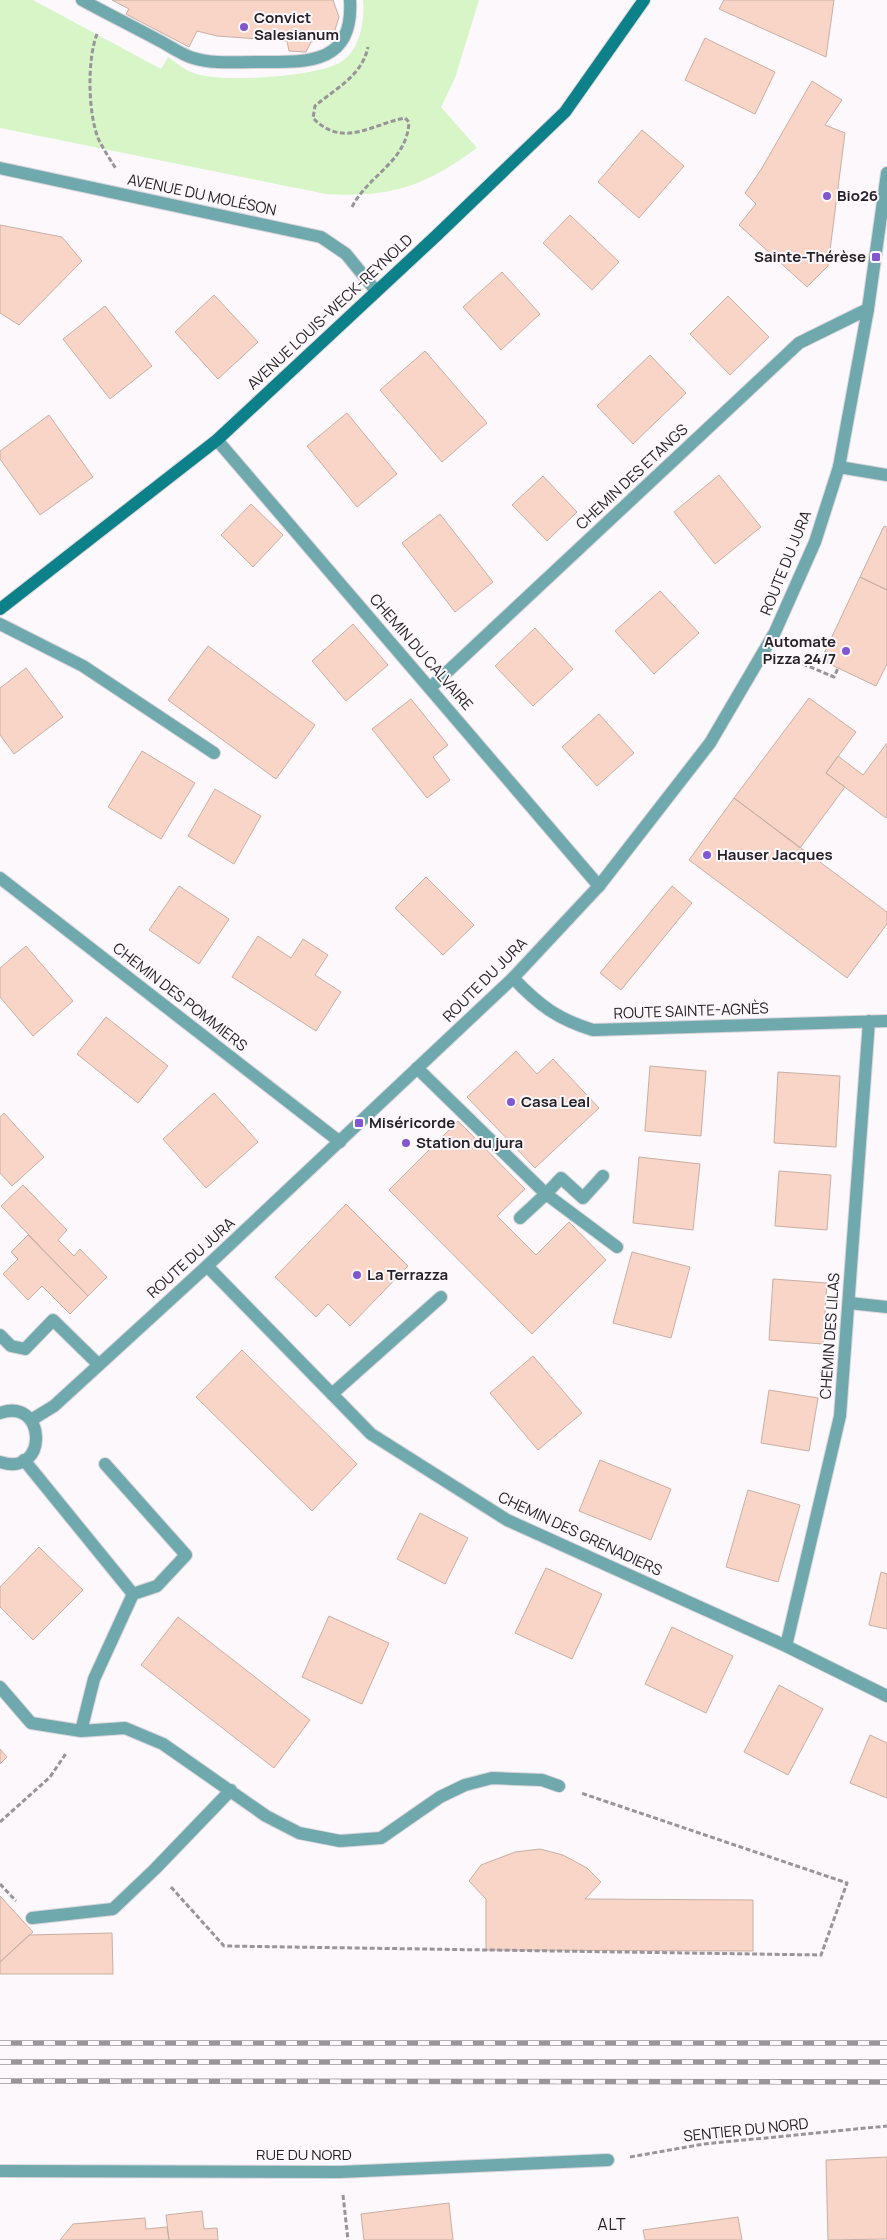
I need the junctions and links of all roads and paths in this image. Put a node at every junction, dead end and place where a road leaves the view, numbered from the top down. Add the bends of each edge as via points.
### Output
1 (82, 0) edge
2 (350, 0) edge
3 (644, 0) edge
4 (105, 12) junction
5 (369, 40) dead end
6 (0, 168) edge
7 (118, 171) dead end
8 (887, 174) edge
9 (352, 207) dead end
10 (376, 291) junction
11 (868, 309) junction
12 (217, 440) junction
13 (839, 467) junction
14 (887, 476) edge
15 (0, 609) edge
16 (0, 624) edge
17 (789, 658) dead end
18 (838, 668) dead end
19 (430, 688) junction
20 (214, 753) dead end
21 (0, 878) edge
22 (599, 886) junction
23 (513, 978) junction
24 (870, 1021) junction
25 (887, 1021) edge
26 (417, 1068) junction
27 (340, 1142) junction
28 (603, 1176) dead end
29 (546, 1194) junction
30 (520, 1218) dead end
31 (617, 1247) dead end
32 (207, 1266) junction
33 (441, 1297) dead end
34 (848, 1303) junction
35 (887, 1307) edge
36 (0, 1335) edge
37 (98, 1364) junction
38 (332, 1394) junction
39 (0, 1413) edge
40 (31, 1420) junction
41 (24, 1460) junction
42 (0, 1462) edge
43 (105, 1464) dead end
44 (133, 1594) junction
45 (786, 1646) junction
46 (0, 1687) edge
47 (887, 1696) edge
48 (81, 1731) junction
49 (559, 1786) joint
50 (231, 1790) junction
51 (0, 1822) edge
52 (155, 1870) junction
53 (32, 1918) dead end
54 (887, 2126) edge
55 (608, 2160) joint
56 (0, 2171) edge
57 (340, 2172) junction
58 (348, 2240) edge

1 - 4 street
2 - 4 street via 350,24 336,49 307,62 228,62 192,58
3 - 10 main road, AVENUE LOUIS-WECK-REYNOLD via 565,112
4 - 7 path via 92,51 92,97 98,136
5 - 9 path via 360,68 336,92 315,106 313,118 328,129 348,134 406,118 409,134 396,159 360,193
6 - 10 street, AVENUE DU MOLÉSON via 321,238 346,254
8 - 11 street, ROUTE DU JURA
10 - 12 main road, AVENUE LOUIS-WECK-REYNOLD
11 - 13 street, ROUTE DU JURA
11 - 19 street, CHEMIN DES ETANGS via 799,342
12 - 15 main road, AVENUE LOUIS-WECK-REYNOLD
12 - 19 street, CHEMIN DU CALVAIRE
13 - 14 street
13 - 22 street, ROUTE DU JURA via 815,542 775,632 710,743
16 - 20 street via 83,666
17 - 18 path via 834,677
19 - 22 street, CHEMIN DU CALVAIRE
21 - 27 street, CHEMIN DES POMMIERS
22 - 23 street, ROUTE DU JURA
23 - 24 street, ROUTE SAINTE-AGNÈS via 536,1002 567,1022 594,1030
23 - 26 street, ROUTE DU JURA
24 - 25 street, ROUTE SAINTE-AGNÈS
24 - 34 street, CHEMIN DES LILAS
26 - 27 street, ROUTE DU JURA
26 - 29 street
27 - 32 street, ROUTE DU JURA
28 - 29 street via 583,1198 560,1178
29 - 30 street
29 - 31 street
32 - 37 street, ROUTE DU JURA
32 - 38 street, CHEMIN DES GRENADIERS
33 - 38 street
34 - 35 street
34 - 45 street, CHEMIN DES LILAS via 840,1416
36 - 37 street via 11,1346 25,1349 53,1320
37 - 40 street, ROUTE DU JURA via 54,1406
38 - 45 street, CHEMIN DES GRENADIERS via 371,1434 507,1520
39 - 40 street via 18,1412
40 - 41 street via 37,1440 33,1452
41 - 42 street via 15,1464
41 - 44 street
43 - 44 street via 186,1555 157,1586
44 - 48 street via 94,1679
45 - 47 street, CHEMIN DES GRENADIERS
46 - 48 street via 31,1723
48 - 50 street via 125,1728 164,1744
48 - 51 path via 50,1777
49 - 50 street via 542,1780 492,1778 440,1797 382,1838 340,1841 299,1833 266,1816
49 - 52 path via 847,1883 821,1955 224,1946
50 - 52 street
52 - 53 street via 113,1909
54 - 55 path, SENTIER DU NORD via 704,2144
55 - 57 street, RUE DU NORD
56 - 57 street, RUE DU NORD
57 - 58 path

